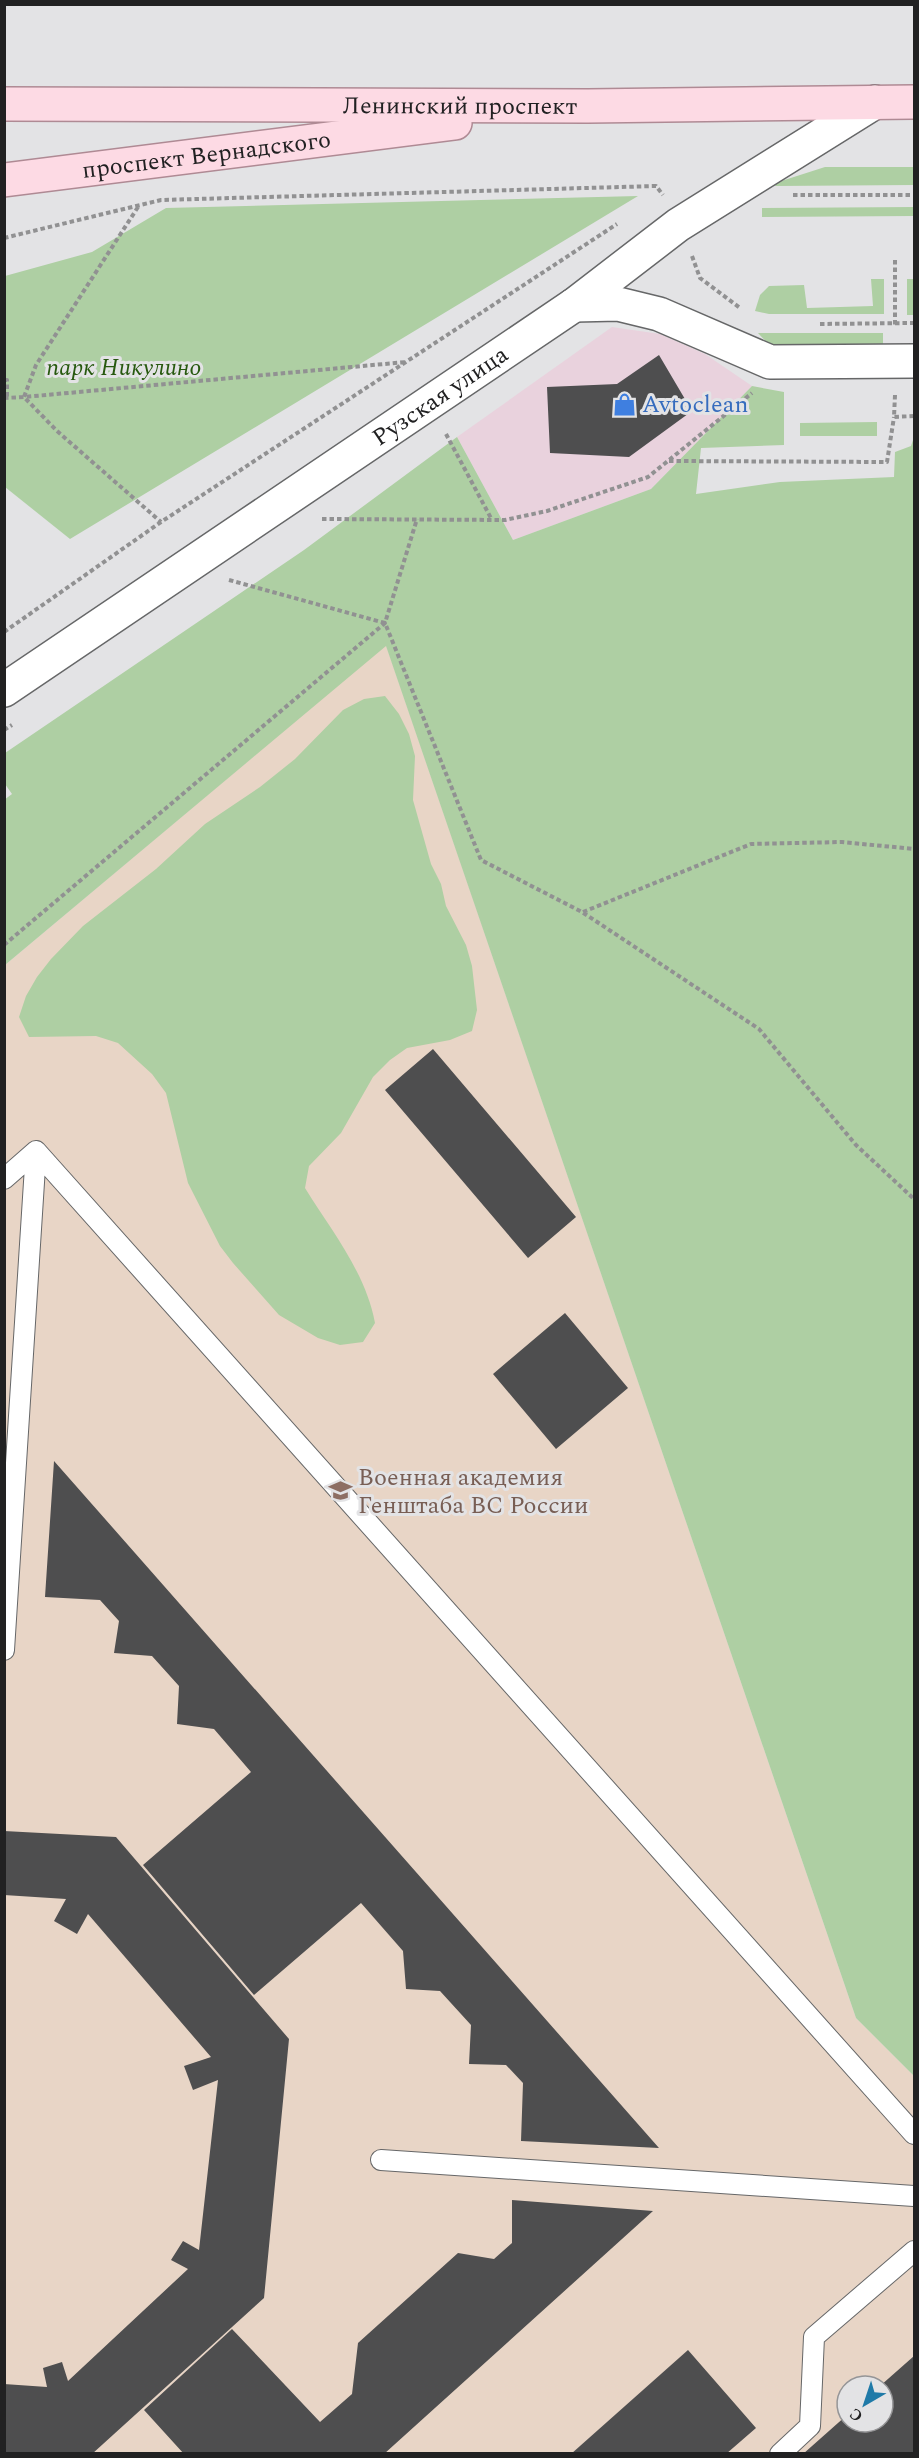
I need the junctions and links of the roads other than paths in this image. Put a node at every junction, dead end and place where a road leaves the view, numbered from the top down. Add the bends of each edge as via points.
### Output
1 (875, 102) junction
2 (915, 102) edge
3 (4, 104) edge
4 (588, 106) junction
5 (4, 180) edge
6 (574, 305) junction
7 (905, 373) edge
8 (4, 690) edge
9 (36, 1151) junction
10 (4, 1179) edge
11 (4, 1650) edge
12 (915, 2134) edge
13 (381, 2160) dead end
14 (915, 2196) edge
15 (915, 2251) edge
16 (780, 2454) edge

1 - 2 main road, Ленинский проспект
1 - 4 main road, Ленинский проспект
1 - 6 street, Рузская улица via 678,225
3 - 4 main road, Ленинский проспект
4 - 5 main road, проспект Вернадского
6 - 7 street via 618,304 659,314 770,362
6 - 8 street, Рузская улица
9 - 10 lane
9 - 11 lane
9 - 12 lane
13 - 14 lane
15 - 16 lane via 814,2337 810,2426

